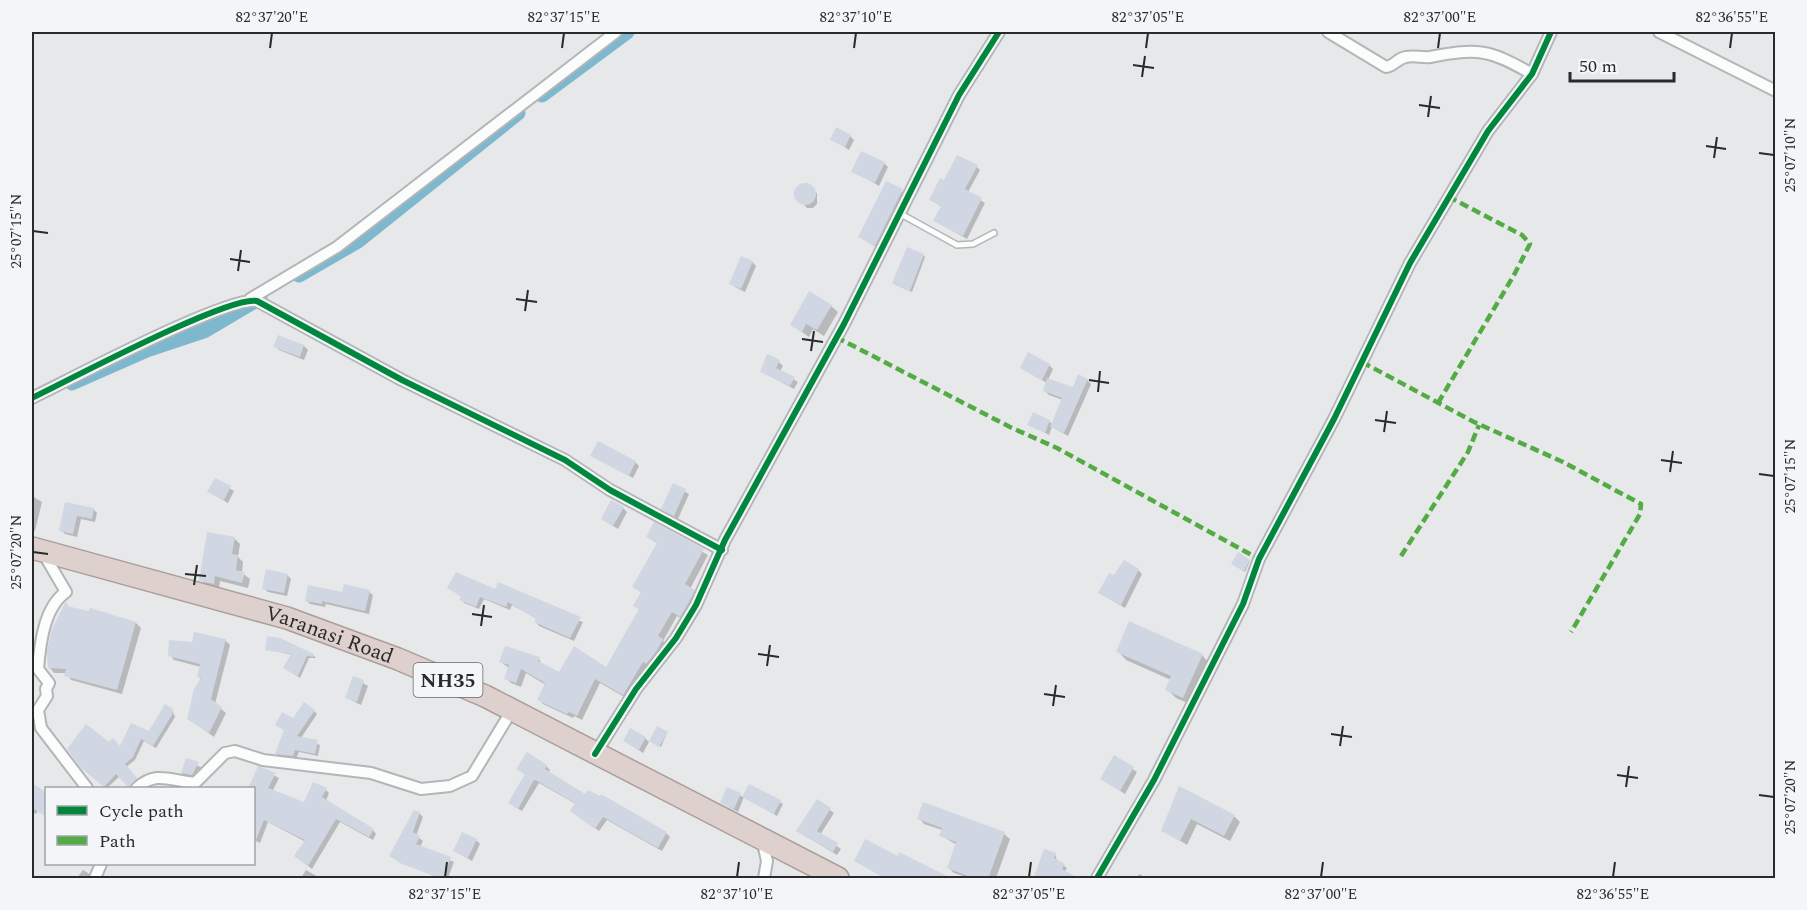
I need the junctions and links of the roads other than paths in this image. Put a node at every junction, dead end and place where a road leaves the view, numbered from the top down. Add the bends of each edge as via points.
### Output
1 (616, 32) edge
2 (999, 32) edge
3 (1328, 32) edge
4 (1551, 32) edge
5 (1659, 32) edge
6 (1532, 74) junction
7 (1776, 91) edge
8 (899, 213) junction
9 (994, 233) dead end
10 (250, 300) junction
11 (32, 399) edge
12 (37, 550) edge
13 (722, 550) junction
14 (513, 710) junction
15 (595, 754) junction
16 (85, 787) edge
17 (139, 787) edge
18 (762, 839) junction
19 (101, 865) edge
20 (95, 879) edge
21 (764, 879) edge
22 (838, 879) edge
23 (1097, 879) edge

1 - 10 street via 337,247
2 - 8 street via 969,77
3 - 6 street via 1386,67 1409,56 1487,52
4 - 6 street
5 - 7 street
6 - 23 street via 1488,131 1410,263 1259,560 1243,604 1154,780
8 - 9 lane via 950,242 965,246
8 - 13 street
10 - 11 street via 199,318
10 - 13 street via 565,460 610,490
12 - 14 highway, Varanasi Road / NH35 via 312,626
12 - 16 street via 66,592 52,606 43,633 38,669 48,683 47,696 38,710 41,728
13 - 15 street via 686,622 636,689
14 - 15 highway, Varanasi Road / NH35
14 - 17 street via 472,776 450,786 421,789 371,772 263,760 235,751 225,753 195,783 157,776
15 - 18 highway, Varanasi Road / NH35
18 - 21 street via 767,861
18 - 22 highway, Varanasi Road / NH35
19 - 20 street

